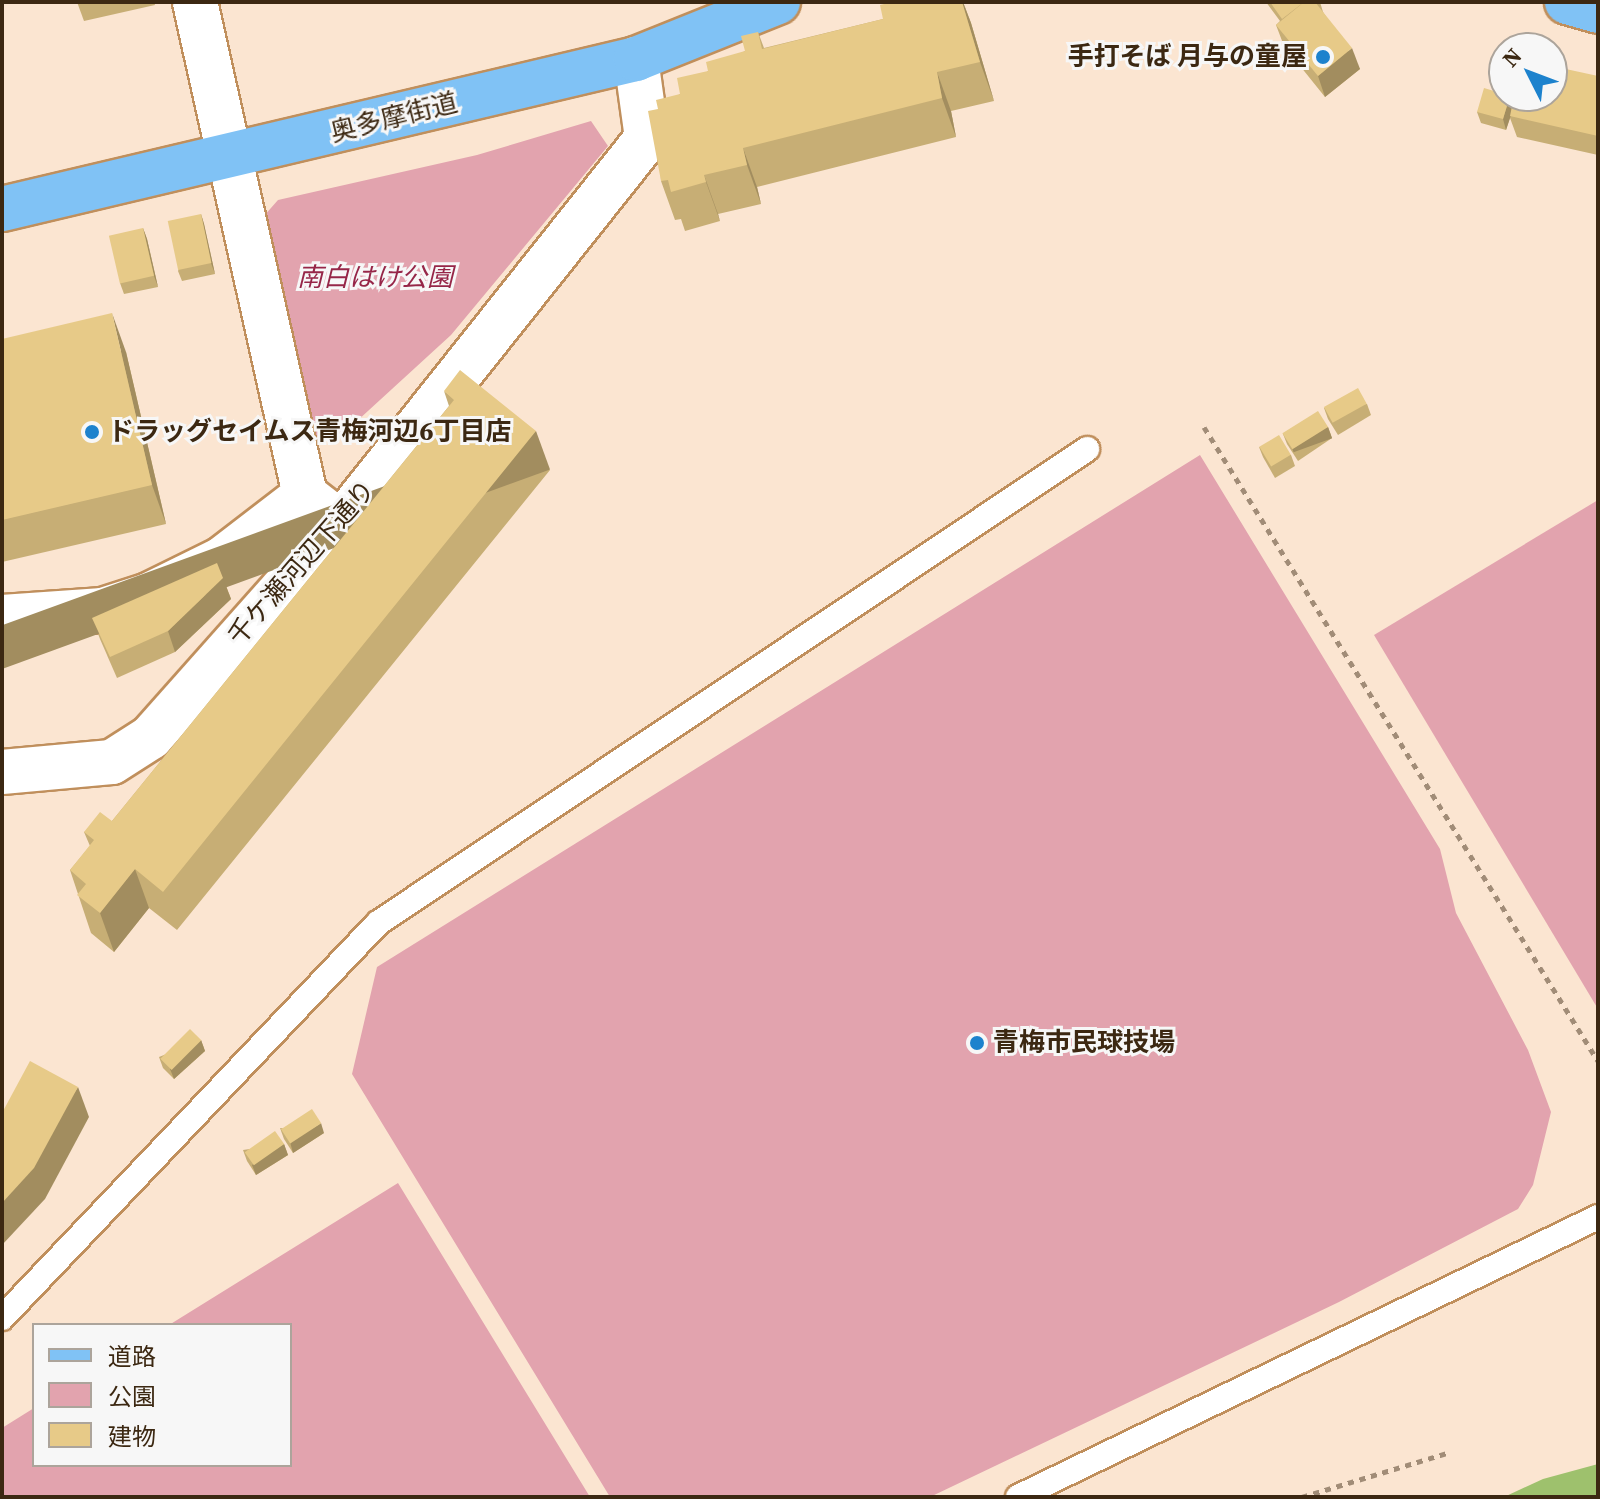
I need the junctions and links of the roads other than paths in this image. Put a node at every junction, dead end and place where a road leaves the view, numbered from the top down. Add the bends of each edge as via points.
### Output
1 (195, 2) edge
2 (778, 2) edge
3 (1567, 2) edge
4 (1598, 11) edge
5 (636, 59) junction
6 (227, 159) junction
7 (2, 209) edge
8 (1087, 449) dead end
9 (305, 495) junction
10 (341, 523) junction
11 (2, 617) edge
12 (2, 772) edge
13 (1598, 1217) edge
14 (2, 1318) edge
15 (1018, 1497) edge

1 - 6 street
2 - 5 main road, 奥多摩街道
3 - 4 main road
5 - 6 main road, 奥多摩街道
5 - 10 street, 千ケ瀬河辺下通り via 647,138
6 - 7 main road, 奥多摩街道
6 - 9 street
8 - 14 lane via 378,923
9 - 10 street
9 - 11 street via 222,559 149,595 103,610
10 - 12 street, 千ケ瀬河辺下通り via 151,737 112,762
13 - 15 lane

